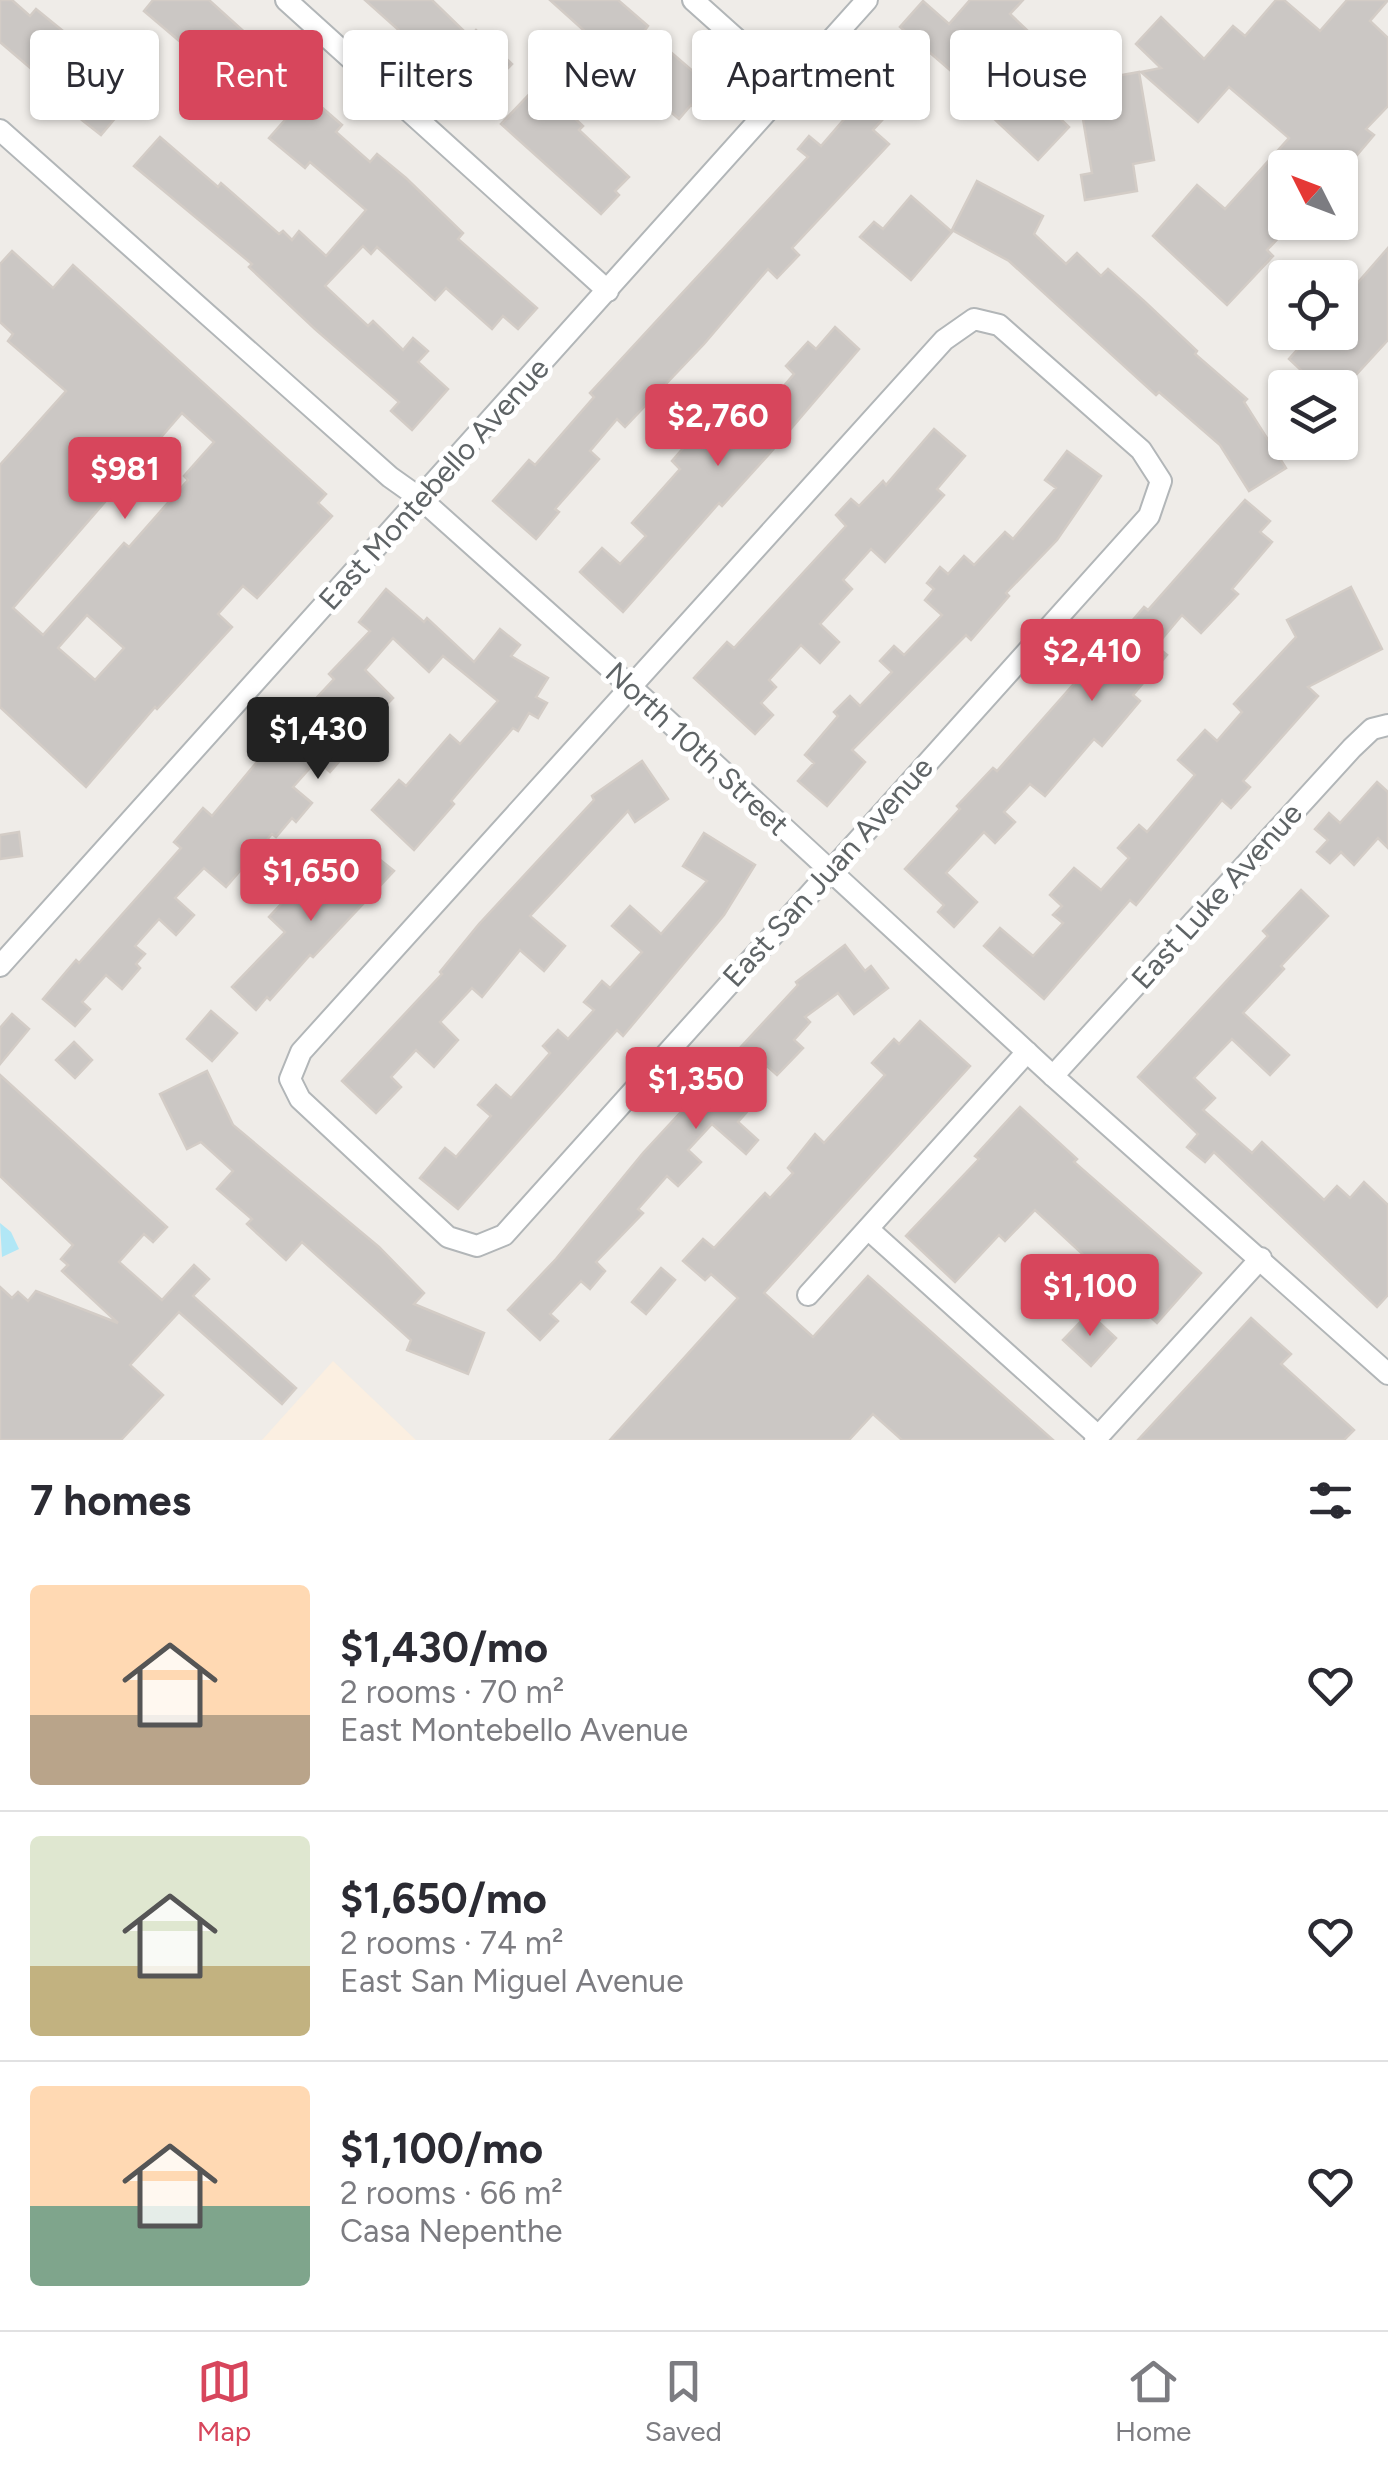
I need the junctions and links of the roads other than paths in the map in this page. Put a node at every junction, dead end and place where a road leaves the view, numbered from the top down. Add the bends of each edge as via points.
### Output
1 (286, 0) edge
2 (693, 0) edge
3 (867, 0) edge
4 (726, 30) edge
5 (840, 30) edge
6 (761, 120) edge
7 (0, 130) edge
8 (608, 291) junction
9 (421, 499) junction
10 (630, 686) junction
11 (1388, 725) edge
12 (828, 870) junction
13 (0, 966) edge
14 (1028, 1052) junction
15 (1053, 1076) junction
16 (868, 1229) junction
17 (1261, 1258) junction
18 (808, 1296) dead end
19 (1388, 1374) edge
20 (1097, 1438) edge

1 - 8 street
2 - 4 street
3 - 5 street, East Montebello Avenue
6 - 8 street, East Montebello Avenue
7 - 9 street, North 10th Street
8 - 9 street, East Montebello Avenue
9 - 10 street, North 10th Street
9 - 13 street, East Montebello Avenue
10 - 12 street, North 10th Street
10 - 12 street, East San Juan Avenue via 944,340 974,319 999,324 1140,450 1161,481 1149,516
10 - 12 street, East San Juan Avenue via 301,1052 290,1079 300,1099 448,1237 476,1246 504,1235
11 - 15 street, East Luke Avenue via 1352,748
12 - 14 street, North 10th Street
14 - 15 street, North 10th Street
14 - 16 street
15 - 17 street, North 10th Street
16 - 18 street
16 - 20 street
17 - 19 street, North 10th Street
17 - 20 street

